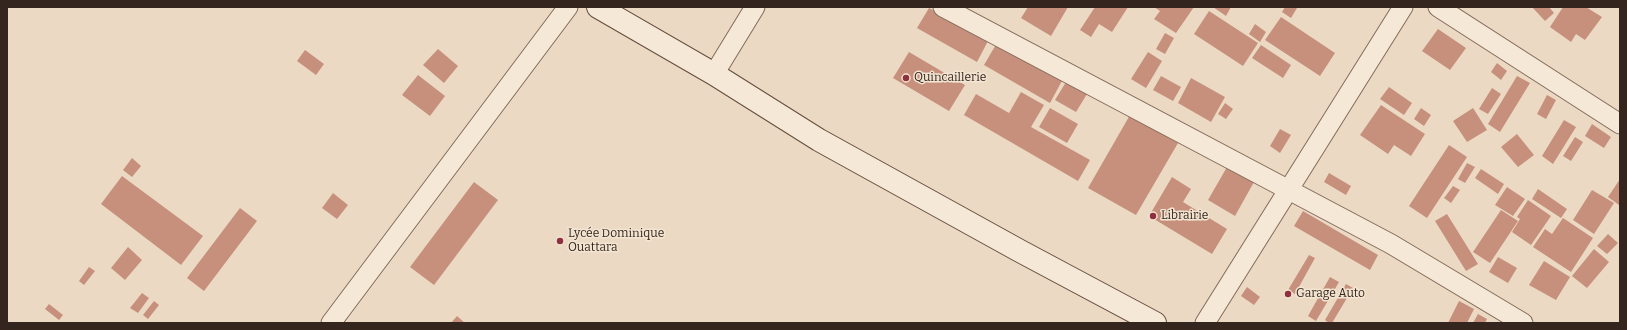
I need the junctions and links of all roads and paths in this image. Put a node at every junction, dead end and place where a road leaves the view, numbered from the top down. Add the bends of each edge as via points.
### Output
1 (568, 7) edge
2 (598, 7) edge
3 (754, 7) edge
4 (943, 7) edge
5 (1403, 7) edge
6 (1438, 7) edge
7 (714, 74) junction
8 (1620, 124) edge
9 (1288, 190) junction
10 (331, 323) edge
11 (1155, 323) edge
12 (1205, 323) edge
13 (1523, 323) edge

1 - 10 street
2 - 7 street
3 - 7 street
4 - 9 street
5 - 9 street
6 - 8 street
7 - 11 street via 818,140
9 - 12 street
9 - 13 street via 1391,244

